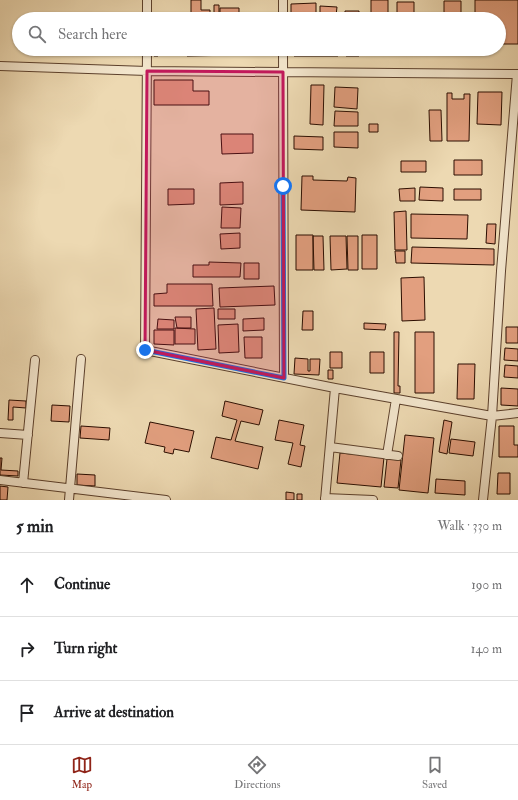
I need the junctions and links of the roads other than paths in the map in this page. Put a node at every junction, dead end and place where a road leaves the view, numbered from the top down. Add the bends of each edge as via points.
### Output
1 (147, 0) edge
2 (283, 0) edge
3 (147, 12) edge
4 (283, 12) edge
5 (147, 56) edge
6 (283, 56) edge
7 (0, 66) edge
8 (147, 71) junction
9 (283, 72) junction
10 (518, 74) edge
11 (81, 359) dead end
12 (35, 360) dead end
13 (284, 378) junction
14 (335, 388) junction
15 (396, 399) junction
16 (518, 413) edge
17 (492, 416) junction
18 (0, 433) edge
19 (28, 435) junction
20 (330, 447) junction
21 (387, 455) junction
22 (398, 456) dead end
23 (0, 480) edge
24 (23, 483) junction
25 (69, 490) junction
26 (326, 499) edge
27 (69, 500) edge
28 (166, 500) edge
29 (373, 500) edge
30 (483, 500) edge

1 - 3 street
2 - 4 street
5 - 8 street
6 - 9 street
7 - 8 street
8 - 9 street
8 - 13 street via 145,350
9 - 10 street
9 - 13 street
10 - 17 street via 501,270
11 - 25 street
12 - 19 street
13 - 14 street
14 - 15 street
14 - 20 street
15 - 17 street
15 - 21 street
16 - 17 street
17 - 30 street
18 - 19 street
19 - 24 street
20 - 21 street
20 - 26 street
21 - 22 street
23 - 24 street
24 - 25 street
25 - 27 street
25 - 28 street
26 - 29 street

